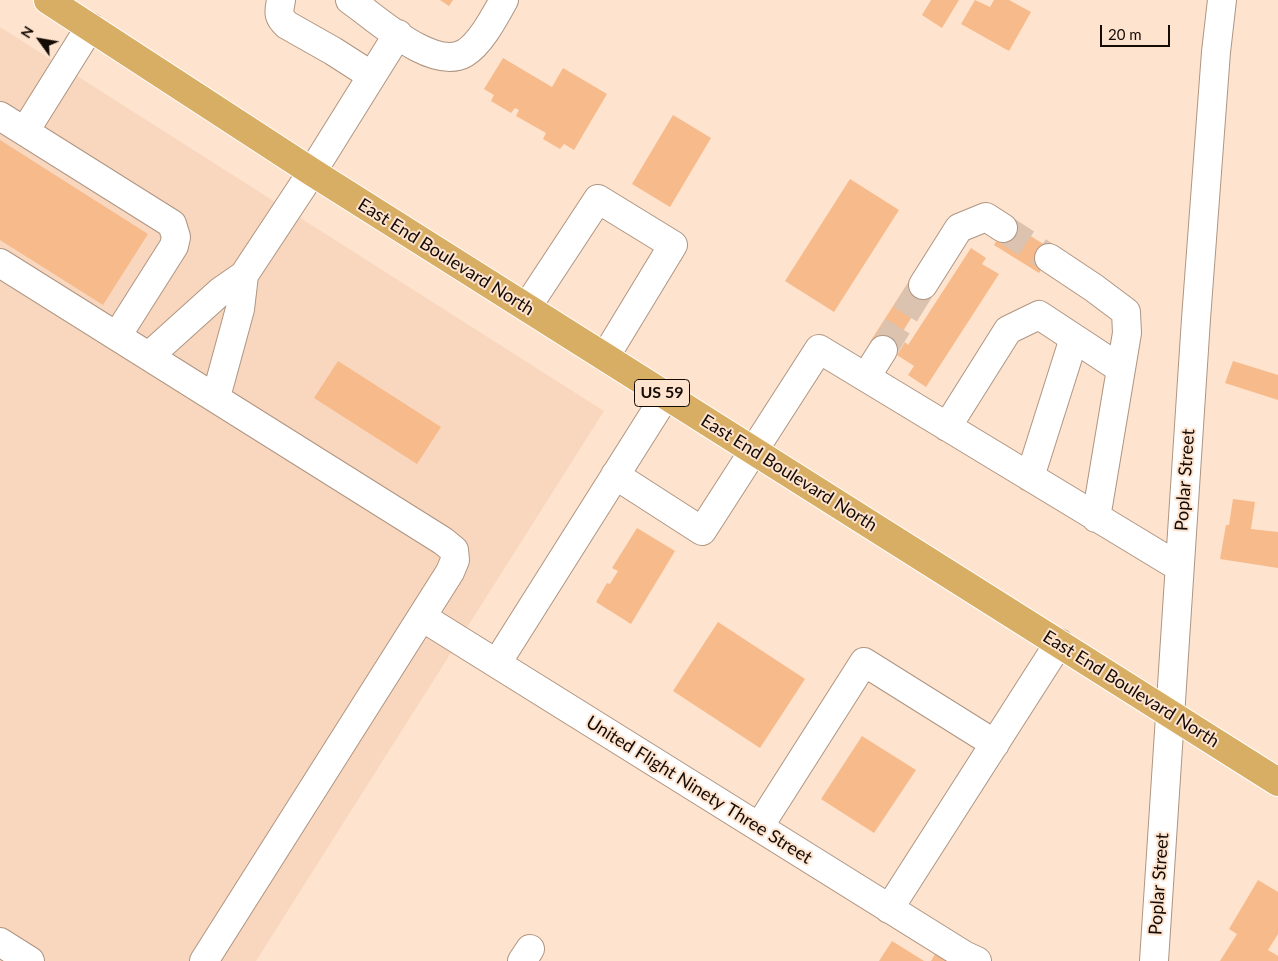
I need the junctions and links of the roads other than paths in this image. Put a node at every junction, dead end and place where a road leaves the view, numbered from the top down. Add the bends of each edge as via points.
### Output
1 (48, 0) edge
2 (281, 0) edge
3 (350, 0) edge
4 (504, 0) edge
5 (1222, 0) edge
6 (90, 27) junction
7 (398, 34) junction
8 (372, 76) junction
9 (0, 116) edge
10 (24, 131) junction
11 (312, 172) junction
12 (1003, 228) tunnel mouth
13 (1049, 258) tunnel mouth
14 (0, 263) edge
15 (244, 274) junction
16 (923, 285) tunnel mouth
17 (527, 307) junction
18 (117, 336) junction
19 (1074, 338) junction
20 (883, 350) tunnel mouth
21 (150, 356) junction
22 (605, 357) junction
23 (1121, 370) junction
24 (866, 377) junction
25 (666, 395) junction
26 (216, 397) junction
27 (947, 427) junction
28 (753, 450) junction
29 (615, 476) junction
30 (1030, 477) junction
31 (1096, 518) junction
32 (1179, 567) junction
33 (422, 617) junction
34 (1059, 643) junction
35 (497, 664) junction
36 (1169, 713) junction
37 (995, 744) junction
38 (1278, 782) edge
39 (759, 827) junction
40 (890, 909) junction
41 (0, 942) edge
42 (30, 961) edge
43 (204, 961) edge
44 (977, 961) edge
45 (1154, 961) edge

1 - 6 highway, East End Boulevard North / US 59
2 - 8 street via 280,19 287,25
3 - 7 street
4 - 7 street via 475,44 456,56 430,53
5 - 32 street, Poplar Street
6 - 10 street
6 - 11 highway, East End Boulevard North / US 59
7 - 8 street
8 - 11 street
9 - 10 street
10 - 18 street via 172,224 176,237 174,246
11 - 15 street
11 - 17 highway, East End Boulevard North / US 59
12 - 16 street via 986,217 958,228
13 - 23 street via 1126,312 1127,333
14 - 18 street
15 - 21 street via 221,290
15 - 26 street via 240,309
17 - 22 highway, East End Boulevard North / US 59
17 - 22 street via 598,199 673,245
18 - 21 street
19 - 23 street
19 - 27 street via 1039,315 1008,330
19 - 30 street
20 - 24 street
21 - 26 street
22 - 25 highway, East End Boulevard North / US 59
23 - 31 street
24 - 27 street
24 - 28 street via 819,349
25 - 28 highway, East End Boulevard North / US 59
25 - 29 street
26 - 33 street via 454,550 455,560 450,572
27 - 30 street
28 - 29 street via 702,531
28 - 34 highway, East End Boulevard North / US 59
29 - 35 street
30 - 31 street
31 - 32 street
32 - 36 street, Poplar Street
33 - 35 street, United Flight Ninety Three Street
33 - 43 street
34 - 36 highway, East End Boulevard North / US 59
34 - 37 street
35 - 39 street, United Flight Ninety Three Street
36 - 38 highway, East End Boulevard North / US 59
36 - 45 street, Poplar Street
37 - 39 street via 864,662
37 - 40 street
39 - 40 street, United Flight Ninety Three Street
40 - 44 street, United Flight Ninety Three Street
41 - 42 street

